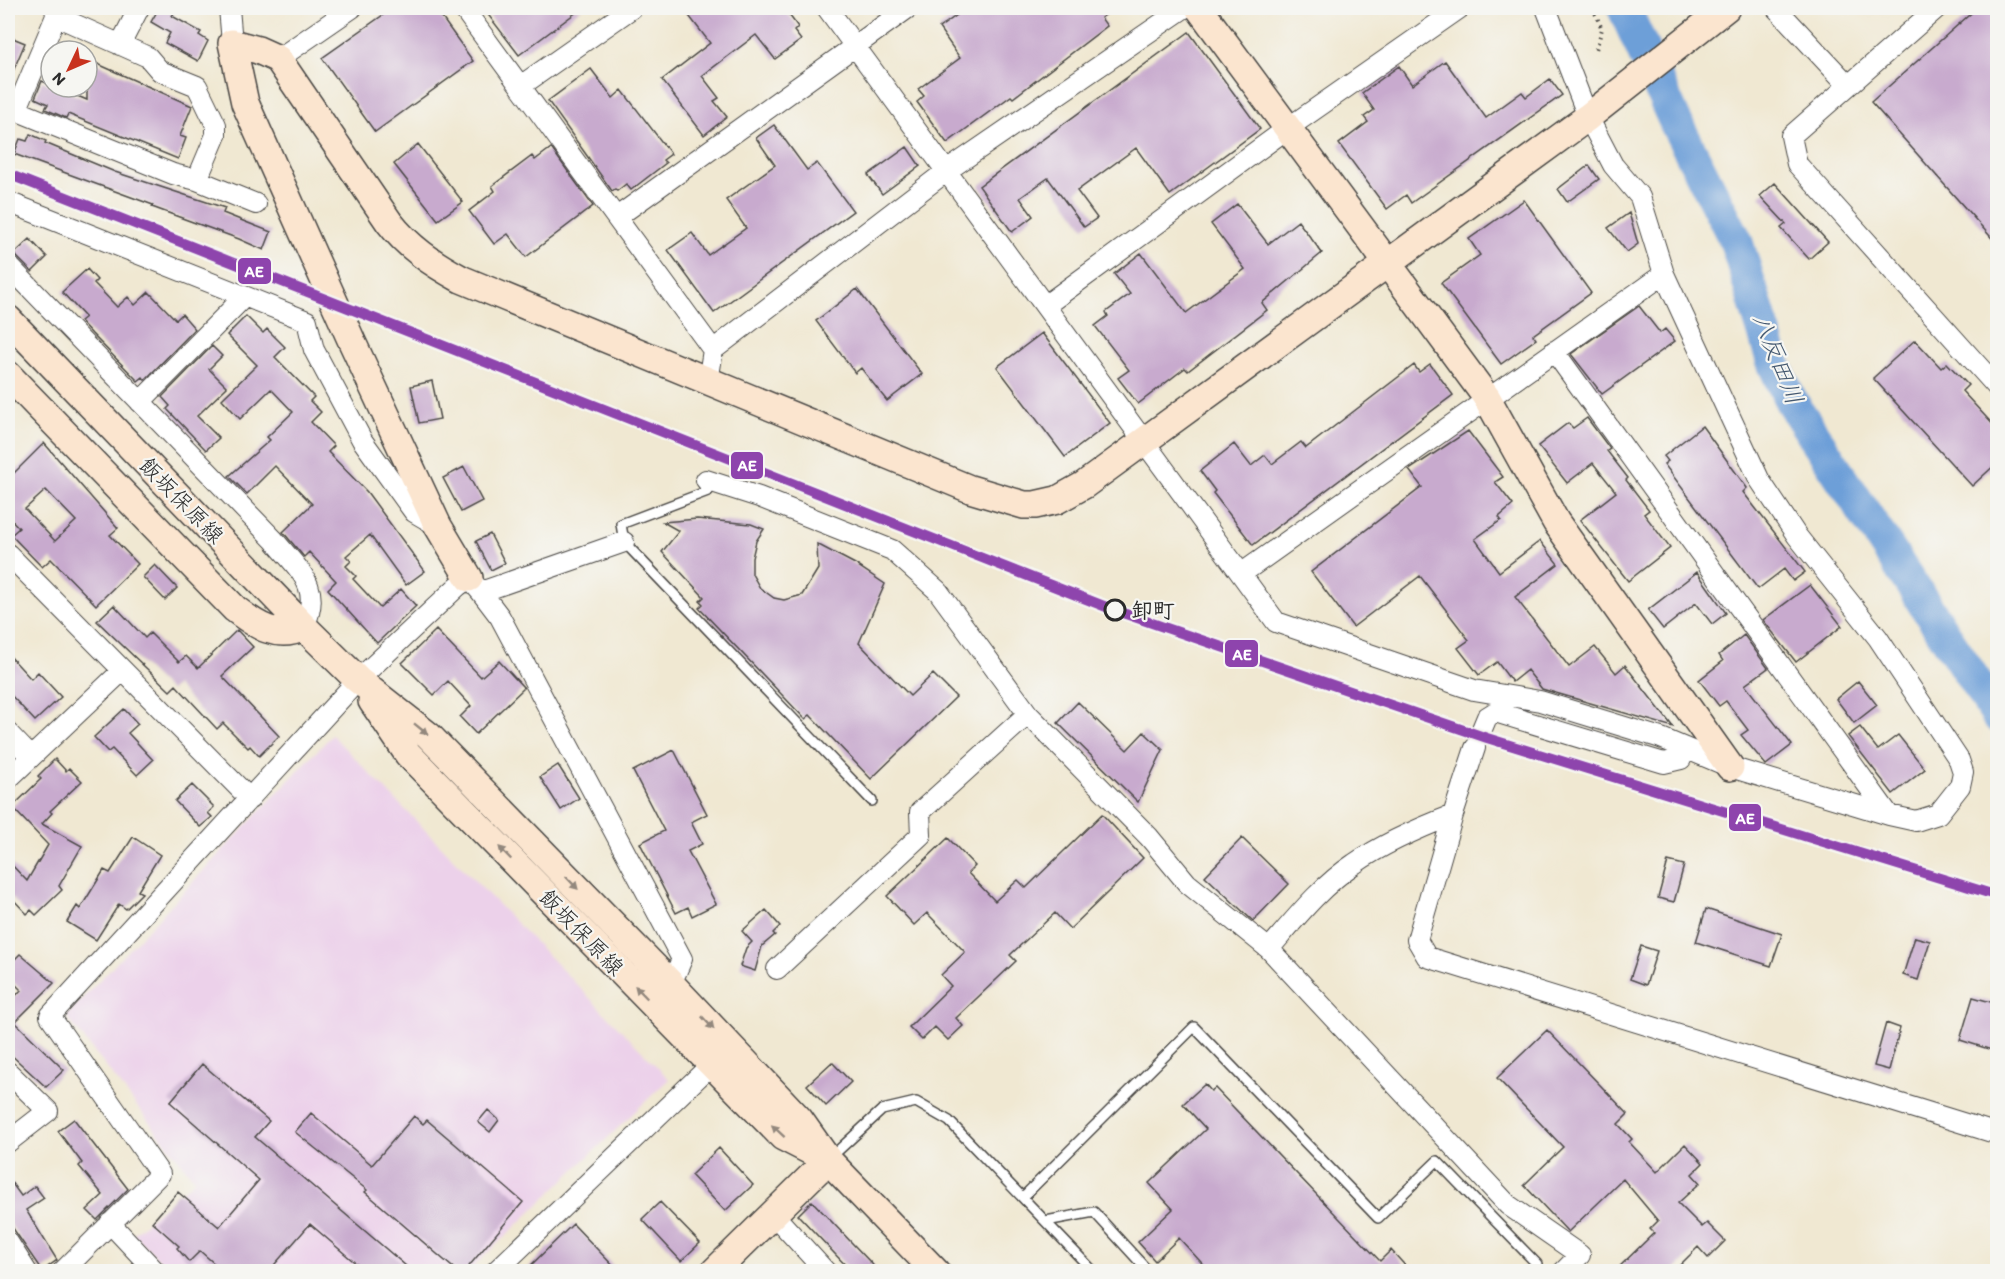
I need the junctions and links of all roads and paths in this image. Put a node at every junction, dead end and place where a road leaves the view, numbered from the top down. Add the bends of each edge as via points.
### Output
1 (139, 8) edge
2 (229, 8) edge
3 (352, 8) edge
4 (464, 8) edge
5 (632, 8) edge
6 (827, 8) edge
7 (908, 8) edge
8 (1184, 8) edge
9 (1199, 8) edge
10 (1460, 8) edge
11 (1546, 8) edge
12 (1593, 8) edge
13 (1726, 8) edge
14 (1776, 8) edge
15 (1937, 8) edge
16 (56, 12) edge
17 (232, 43) junction
18 (120, 45) junction
19 (856, 46) junction
20 (1595, 53) dead end
21 (278, 59) junction
22 (522, 85) junction
23 (1848, 85) junction
24 (12, 109) edge
25 (1588, 117) junction
26 (1288, 128) junction
27 (948, 170) junction
28 (197, 180) junction
29 (8, 202) edge
30 (256, 204) dead end
31 (617, 217) junction
32 (1387, 263) junction
33 (8, 265) edge
34 (1664, 274) junction
35 (243, 298) junction
36 (1046, 305) junction
37 (8, 319) edge
38 (713, 350) junction
39 (1554, 351) junction
40 (8, 375) edge
41 (708, 382) junction
42 (1998, 388) edge
43 (1487, 398) junction
44 (141, 402) junction
45 (1144, 441) junction
46 (711, 481) joint
47 (438, 526) junction
48 (624, 542) junction
49 (8, 554) edge
50 (1241, 574) junction
51 (475, 585) junction
52 (304, 627) junction
53 (121, 672) junction
54 (358, 680) junction
55 (1028, 714) junction
56 (1482, 729) dead end
57 (8, 733) edge
58 (1475, 748) dead end
59 (1686, 748) junction
60 (31, 756) junction
61 (1730, 767) junction
62 (8, 779) edge
63 (250, 799) junction
64 (872, 801) dead end
65 (1453, 815) junction
66 (1889, 815) junction
67 (1269, 949) junction
68 (777, 969) dead end
69 (671, 984) junction
70 (712, 1064) junction
71 (8, 1072) edge
72 (1998, 1134) edge
73 (8, 1142) edge
74 (828, 1160) junction
75 (1023, 1197) junction
76 (773, 1214) junction
77 (1046, 1221) junction
78 (110, 1223) junction
79 (8, 1242) edge
80 (27, 1272) edge
81 (62, 1272) edge
82 (156, 1272) edge
83 (495, 1272) edge
84 (714, 1272) edge
85 (826, 1272) edge
86 (936, 1272) edge
87 (1094, 1272) edge
88 (1149, 1272) edge
89 (1528, 1272) edge
90 (1563, 1272) edge

1 - 18 street
2 - 17 street
3 - 21 street
4 - 22 street
5 - 22 street
6 - 19 street
7 - 19 street
8 - 27 street
9 - 26 street
10 - 26 street
11 - 25 street
12 - 20 path via 1602,29
13 - 25 street
14 - 23 street
15 - 23 street
16 - 18 street
16 - 24 street
17 - 21 street
17 - 47 street via 245,103
18 - 28 street via 148,57 160,71 197,86 216,125 216,135
19 - 27 street
19 - 31 street
21 - 41 street via 389,222 417,253 461,279
22 - 31 street
23 - 42 street via 1791,136 1797,164
24 - 28 street via 172,174
25 - 32 street
25 - 34 street via 1612,165 1640,197
26 - 32 street
26 - 36 street
27 - 36 street
27 - 38 street
28 - 30 street
29 - 35 street
31 - 38 street
32 - 43 street
32 - 45 street
33 - 44 street
34 - 39 street
34 - 66 street via 1759,479 1797,536 1878,638 1964,772 1960,786 1938,814 1916,821
35 - 44 street
35 - 47 street via 307,321 314,350 362,440 414,512
36 - 45 street
37 - 52 street, 飯坂保原線
38 - 41 street
39 - 43 street
39 - 66 street
40 - 52 street via 235,609 278,633
41 - 45 street via 890,458 1024,506 1057,500
43 - 50 street
43 - 61 street via 1556,522
44 - 52 street via 274,540 302,575 312,598
45 - 50 street
46 - 48 lane via 708,490 621,524
46 - 55 street via 892,550 938,591
47 - 51 street
48 - 51 street
48 - 64 lane
49 - 53 street
50 - 59 street via 1275,622 1474,690 1540,701
51 - 54 street via 404,634
51 - 69 street via 500,617 682,959
52 - 54 street, 飯坂保原線
53 - 60 street
53 - 63 street
54 - 63 street
54 -> 69 street, 飯坂保原線 via 428,735
70 -> 54 street, 飯坂保原線 via 408,754
55 - 67 street via 1149,837 1187,883
55 - 68 street via 920,812 921,835
56 - 59 street via 1487,717 1495,712 1664,763 1681,759
57 - 60 street
58 - 65 street
59 - 61 street
60 - 62 street
61 - 66 street
63 - 78 street via 50,1016 160,1174
65 - 67 street via 1414,830 1353,864 1308,903
65 - 72 street via 1417,940 1427,957
67 - 90 street via 1508,1205 1580,1255
69 -> 74 street, 飯坂保原線 via 799,1119
74 -> 70 street, 飯坂保原線 via 783,1137
70 - 83 street
71 - 73 street via 48,1111
74 - 75 lane via 882,1110 916,1102 949,1121
74 - 76 street
74 - 86 street, 飯坂保原線
75 - 77 lane
75 - 89 lane via 1194,1027 1378,1218 1437,1161 1537,1264
76 - 84 street
76 - 85 street
77 - 87 lane
77 - 88 lane via 1094,1212
78 - 81 street
78 - 82 street
79 - 80 street

